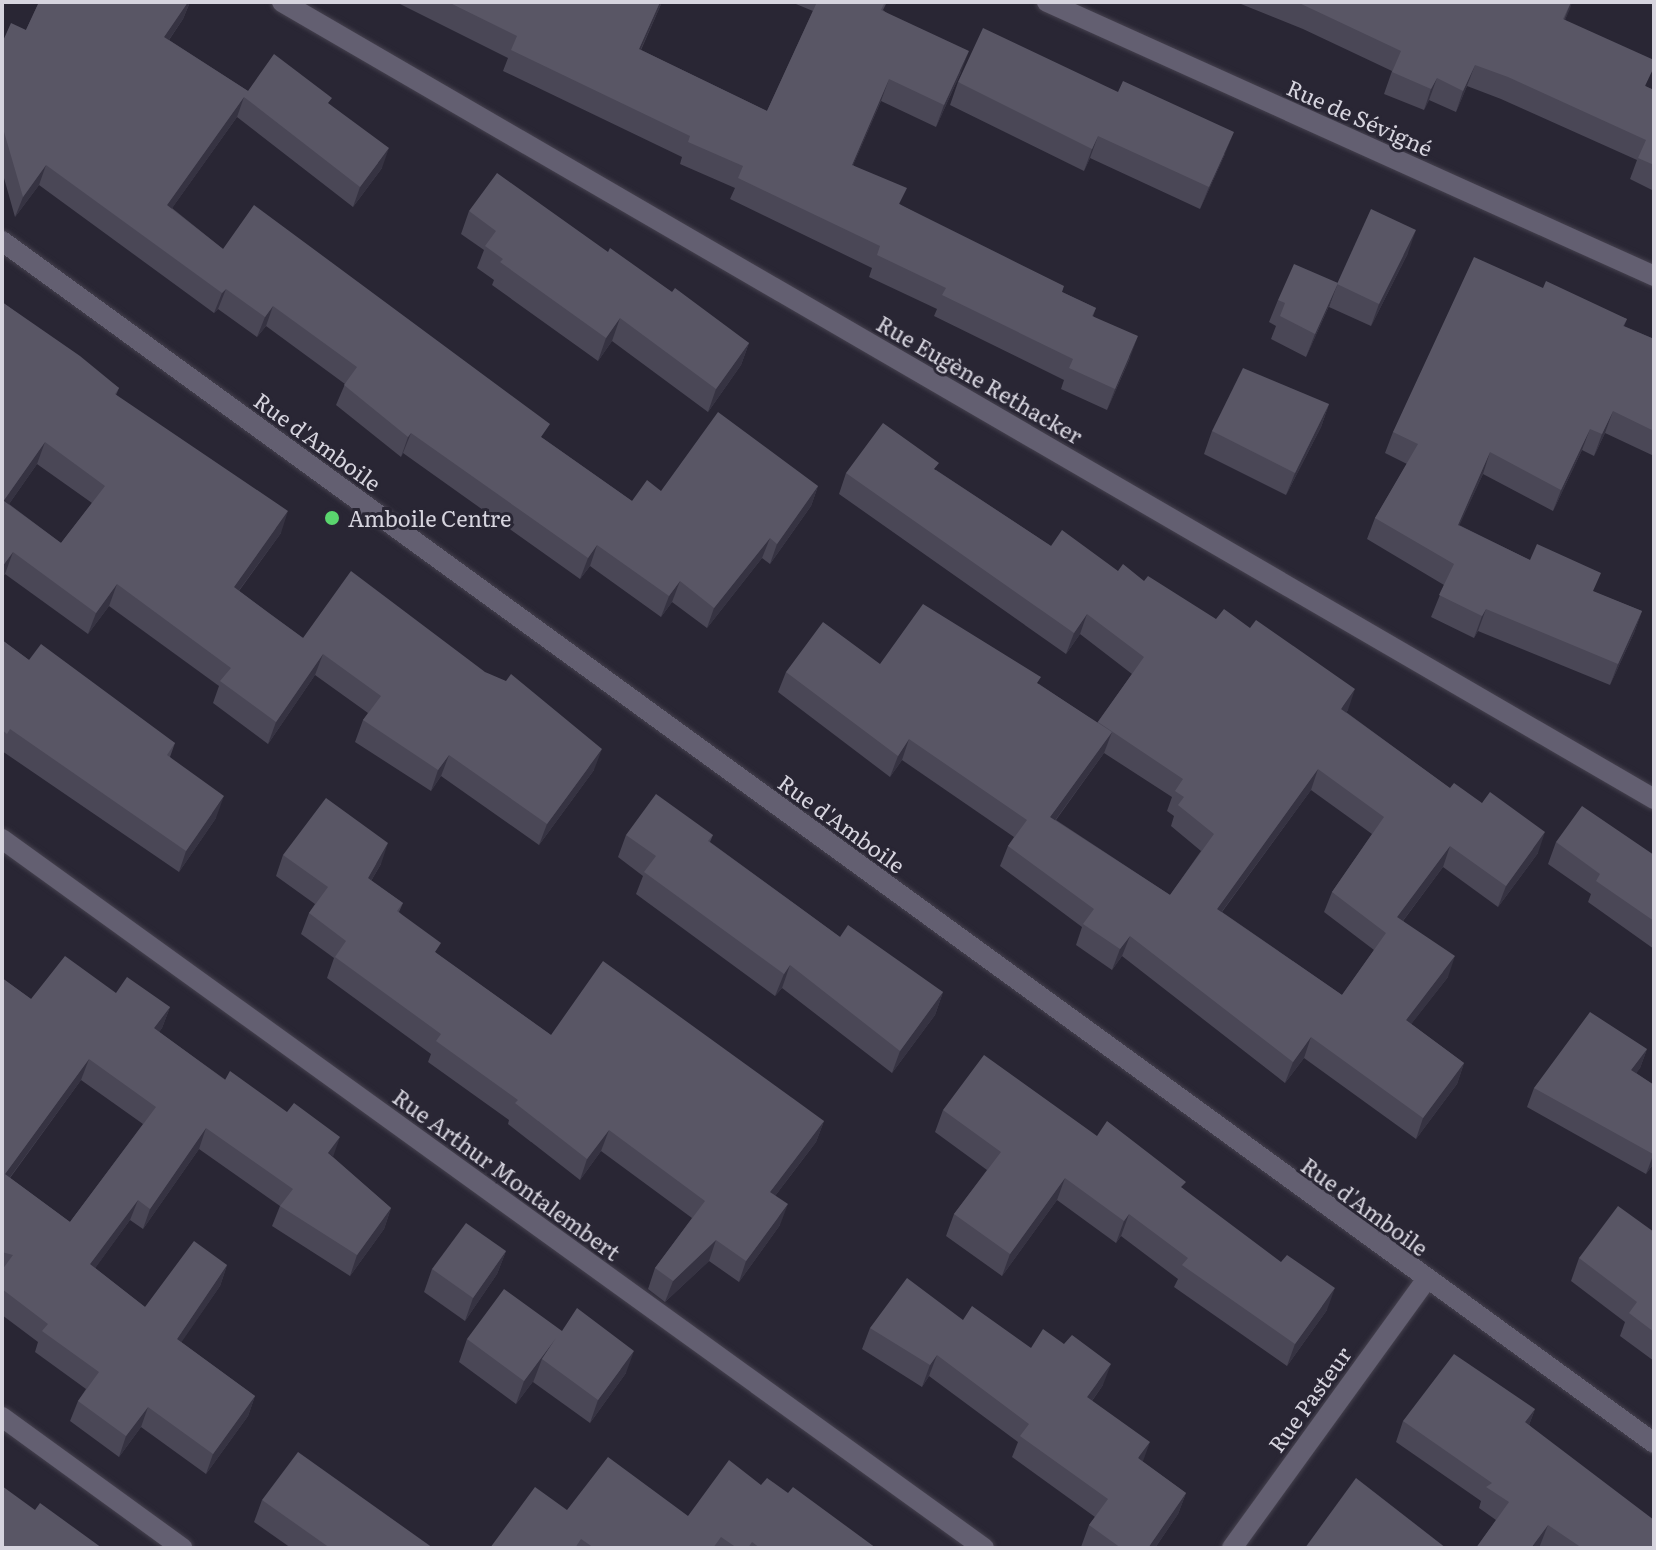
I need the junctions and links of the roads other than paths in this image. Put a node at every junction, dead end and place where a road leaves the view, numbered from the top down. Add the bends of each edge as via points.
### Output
1 (282, 2) edge
2 (1047, 2) edge
3 (2, 241) edge
4 (1654, 276) edge
5 (1654, 799) edge
6 (2, 839) edge
7 (1426, 1280) junction
8 (2, 1417) edge
9 (1654, 1443) edge
10 (182, 1548) edge
11 (984, 1548) edge
12 (1232, 1548) edge

1 - 5 street, Rue Eugène Rethacker
2 - 4 street, Rue de Sévigné
3 - 7 street, Rue d'Amboile
6 - 11 street, Rue Arthur Montalembert
7 - 9 street, Rue d'Amboile
7 - 12 street, Rue Pasteur
8 - 10 street

